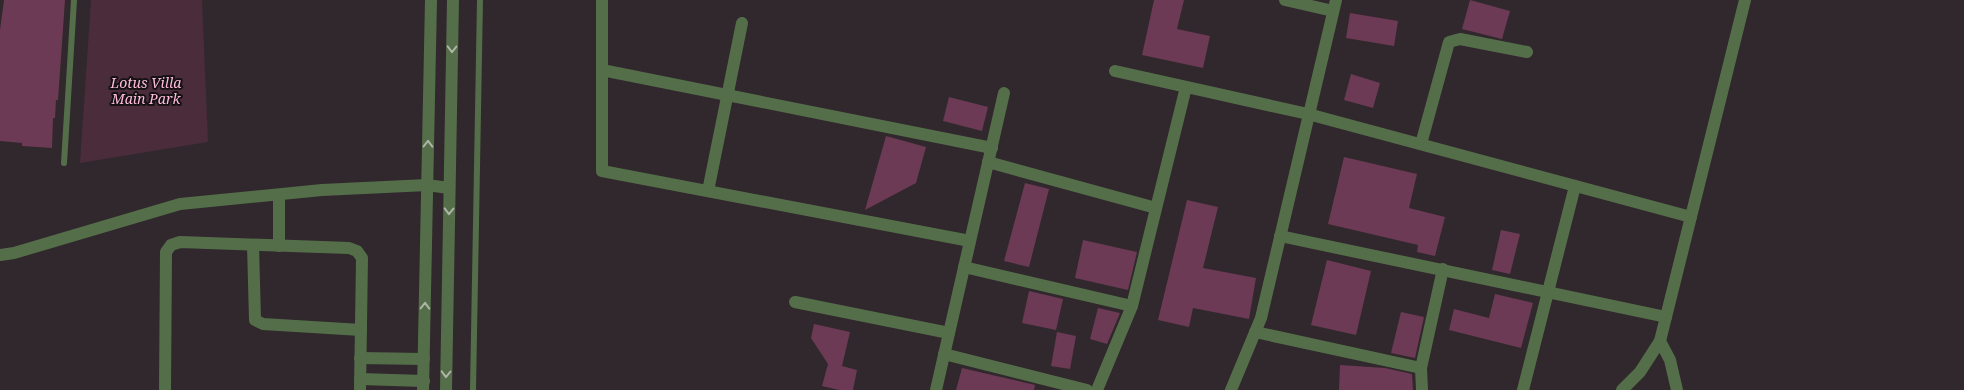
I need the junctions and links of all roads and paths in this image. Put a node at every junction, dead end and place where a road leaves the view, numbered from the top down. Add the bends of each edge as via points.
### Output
1 (74, 0) edge
2 (431, 0) edge
3 (453, 0) edge
4 (480, 0) edge
5 (602, 0) edge
6 (1285, 0) edge
7 (1746, 0) edge
8 (1334, 6) edge
9 (742, 24) dead end
10 (1526, 52) dead end
11 (602, 70) junction
12 (1115, 71) dead end
13 (1186, 87) junction
14 (1004, 93) dead end
15 (727, 94) junction
16 (1308, 114) junction
17 (1421, 144) junction
18 (992, 148) junction
19 (988, 162) junction
20 (64, 163) dead end
21 (427, 185) junction
22 (1575, 186) junction
23 (450, 188) junction
24 (708, 191) junction
25 (279, 194) junction
26 (1156, 208) junction
27 (1691, 217) junction
28 (1280, 236) junction
29 (970, 241) junction
30 (253, 245) junction
31 (279, 246) junction
32 (0, 255) edge
33 (964, 266) junction
34 (1442, 269) junction
35 (1547, 292) junction
36 (795, 302) dead end
37 (1132, 306) junction
38 (1666, 317) junction
39 (361, 330) junction
40 (1255, 332) junction
41 (949, 333) junction
42 (1660, 342) junction
43 (944, 354) junction
44 (360, 358) junction
45 (424, 359) junction
46 (1421, 368) junction
47 (360, 385) edge
48 (423, 385) edge
49 (165, 390) edge
50 (446, 390) edge
51 (472, 390) edge
52 (936, 390) edge
53 (1087, 390) edge
54 (1097, 390) edge
55 (1231, 390) edge
56 (1422, 390) edge
57 (1523, 390) edge
58 (1622, 390) edge
59 (1677, 390) edge

1 - 20 lane
21 -> 2 street
3 -> 23 street
4 - 51 lane
5 - 11 street
6 - 8 street
7 - 27 street
8 - 16 street
9 - 15 street
10 - 17 street via 1460,40 1449,42
11 - 15 street
11 - 24 street via 602,171
12 - 13 street
13 - 16 street
13 - 26 street
14 - 18 street
15 - 18 street
15 - 24 street
16 - 17 street
16 - 28 street
17 - 22 street
18 - 19 street
19 - 26 street
19 - 29 street
21 - 23 street
21 - 25 street
45 -> 21 street
22 - 27 street
22 - 35 street
23 -> 50 street
24 - 29 street
25 - 31 street
25 - 32 street via 180,204
26 - 37 street
27 - 38 street
28 - 34 street
28 - 40 street
29 - 33 street
30 - 31 street
30 - 39 street via 255,320 259,323
30 - 49 street via 180,242 171,245 166,252
31 - 39 street via 357,251 362,258
33 - 37 street
33 - 41 street
34 - 35 street
34 - 46 street
35 - 38 street
35 - 57 street
36 - 41 street
37 - 54 street
38 - 42 street
39 - 44 street
40 - 46 street
40 - 55 street
41 - 43 street
42 - 58 street via 1640,372
42 - 59 street via 1670,360
43 - 52 street
43 - 53 street
44 - 45 street
44 - 47 street
45 - 48 street
46 - 56 street
47 - 48 street

